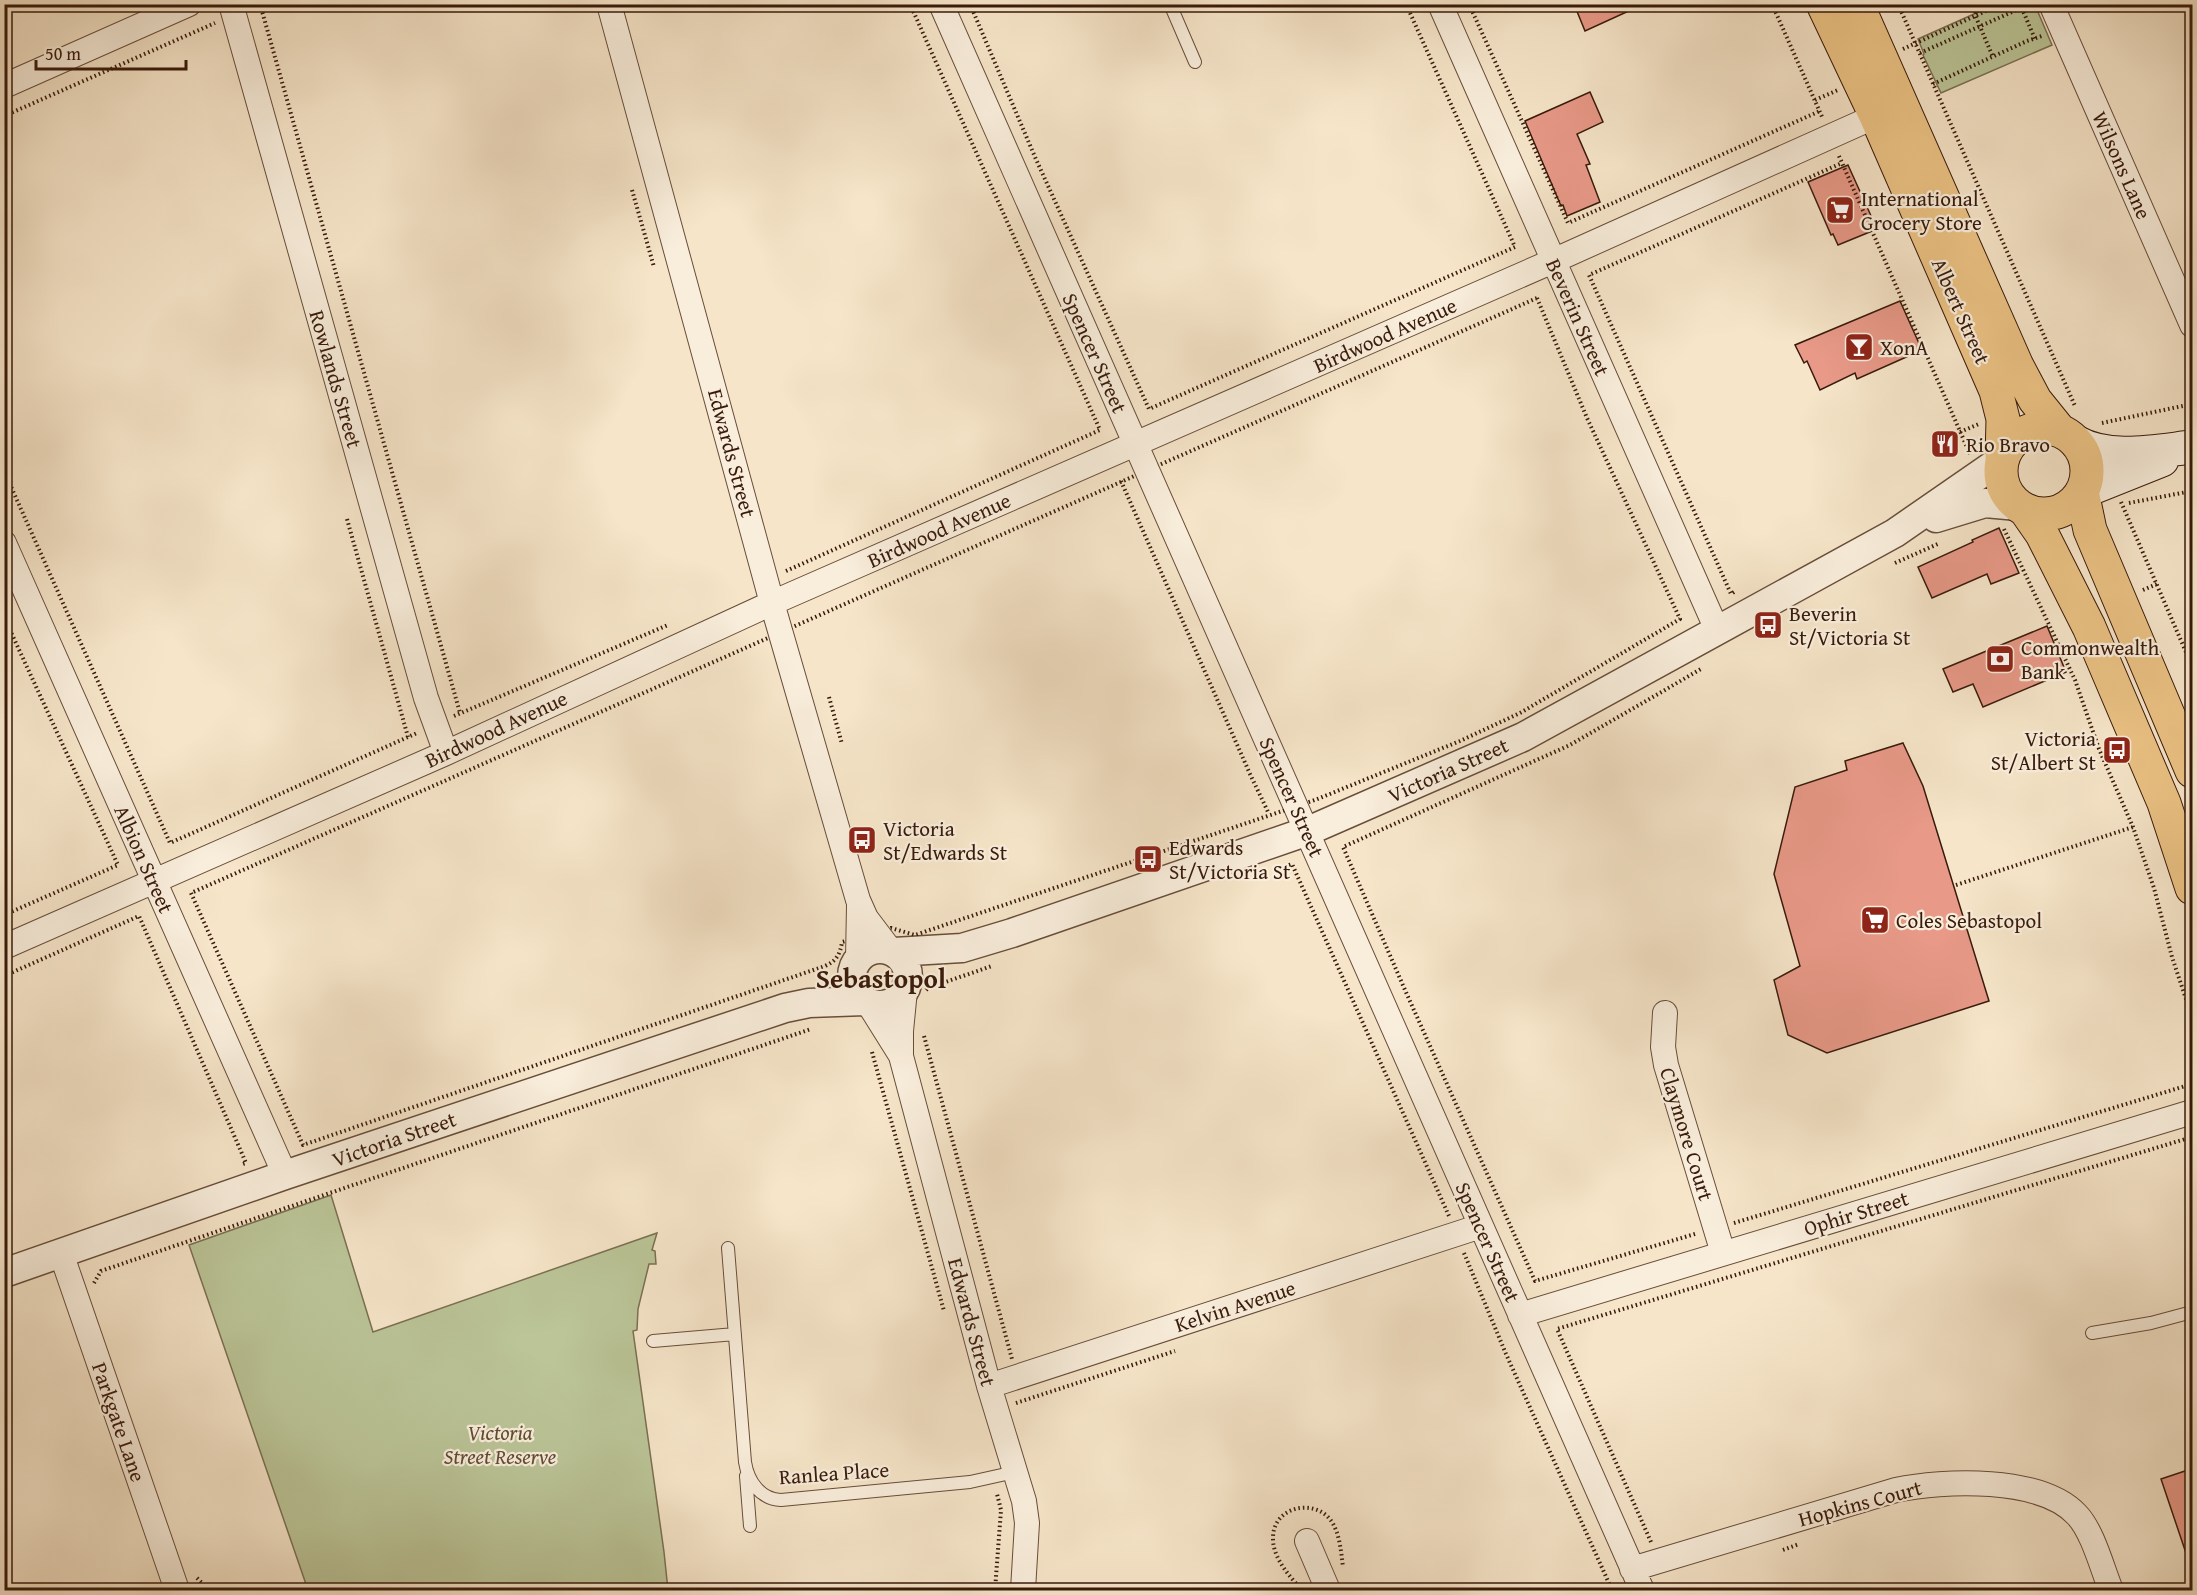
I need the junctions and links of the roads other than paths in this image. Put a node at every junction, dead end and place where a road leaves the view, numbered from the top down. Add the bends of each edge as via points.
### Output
1 (189, 4) edge
2 (609, 4) edge
3 (941, 4) edge
4 (1170, 4) edge
5 (1440, 4) edge
6 (1823, 4) edge
7 (1857, 4) edge
8 (2051, 4) edge
9 (232, 10) edge
10 (1195, 62) dead end
11 (4, 86) edge
12 (1876, 116) junction
13 (1554, 261) junction
14 (2193, 325) edge
15 (1136, 445) junction
16 (2193, 449) edge
17 (2093, 454) junction
18 (1990, 468) junction
19 (2082, 492) junction
20 (2012, 506) junction
21 (1895, 533) junction
22 (4, 543) edge
23 (772, 603) junction
24 (1717, 630) junction
25 (446, 753) junction
26 (2193, 771) edge
27 (1302, 818) junction
28 (154, 881) junction
29 (2193, 888) edge
30 (973, 945) junction
31 (4, 947) edge
32 (872, 949) junction
33 (915, 991) junction
34 (867, 1002) junction
35 (785, 1008) junction
36 (1665, 1013) dead end
37 (902, 1056) junction
38 (2193, 1112) edge
39 (285, 1175) junction
40 (1481, 1226) junction
41 (728, 1248) dead end
42 (61, 1253) junction
43 (1723, 1253) junction
44 (4, 1273) edge
45 (2193, 1312) edge
46 (1520, 1315) junction
47 (2092, 1333) dead end
48 (735, 1334) junction
49 (653, 1341) dead end
50 (988, 1386) junction
51 (745, 1462) junction
52 (1015, 1472) junction
53 (750, 1526) dead end
54 (1307, 1541) dead end
55 (1632, 1569) junction
56 (177, 1590) edge
57 (1023, 1590) edge
58 (1328, 1590) edge
59 (1642, 1590) edge
60 (2111, 1590) edge

1 - 11 street
2 - 23 street, Edwards Street
3 - 15 street, Spencer Street
4 - 10 lane
5 - 13 street, Beverin Street
6 - 12 highway, Albert Street
7 - 17 highway, Albert Street via 2017,366 2035,400
8 - 14 street, Wilsons Lane
9 - 25 street, Rowlands Street via 419,675
12 - 13 street, Birdwood Avenue
12 - 18 highway, Albert Street via 1996,391 2003,420
13 - 15 street, Birdwood Avenue
13 - 24 street, Beverin Street
15 - 23 street, Birdwood Avenue
15 - 27 street, Spencer Street
16 - 17 main road via 2145,466
17 - 18 highway via 2042,428 2025,433
17 - 19 main road
17 - 19 highway, Albert Street via 2086,461
18 - 20 highway, Albert Street via 2001,470
18 - 21 street, Victoria Street
19 - 20 highway via 2062,511 2044,514
19 - 26 highway via 2090,530
20 - 21 street, Victoria Street via 1967,508
20 - 29 highway via 2047,542 2089,627 2164,803
21 - 24 street, Victoria Street
22 - 28 street, Albion Street
23 - 25 street, Birdwood Avenue
23 - 32 street, Edwards Street
24 - 27 street, Victoria Street via 1523,737
25 - 28 street, Birdwood Avenue
27 - 30 street, Victoria Street via 1058,918
27 - 40 street, Spencer Street
28 - 31 street, Birdwood Avenue
28 - 39 street, Albion Street
30 - 32 street, Victoria Street via 949,950
30 - 33 street, Victoria Street via 949,958
32 - 33 street via 901,958
32 - 34 street via 852,975 856,992
32 - 35 street, Victoria Street via 817,991
33 - 34 street via 889,1004
33 - 37 street, Edwards Street via 901,1031
34 - 35 street, Victoria Street via 808,1003
34 - 37 street, Edwards Street
35 - 39 street, Victoria Street
36 - 43 street, Claymore Court via 1666,1065
37 - 50 street, Edwards Street
38 - 43 street, Ophir Street
39 - 42 street, Victoria Street
40 - 46 street, Spencer Street
40 - 50 street, Kelvin Avenue
41 - 48 lane, Ranlea Place
42 - 44 street, Victoria Street
42 - 56 street, Parkgate Lane
43 - 46 street, Ophir Street
45 - 47 lane
46 - 55 street, Spencer Street
48 - 49 lane
48 - 51 lane, Ranlea Place
50 - 52 street, Edwards Street
51 - 52 lane, Ranlea Place via 752,1484 777,1500 970,1482
51 - 53 lane
52 - 57 street, Edwards Street via 1027,1523
54 - 58 street
55 - 59 street, Spencer Street
55 - 60 street, Hopkins Court via 1896,1490 1965,1483 2032,1492 2071,1510 2085,1528

